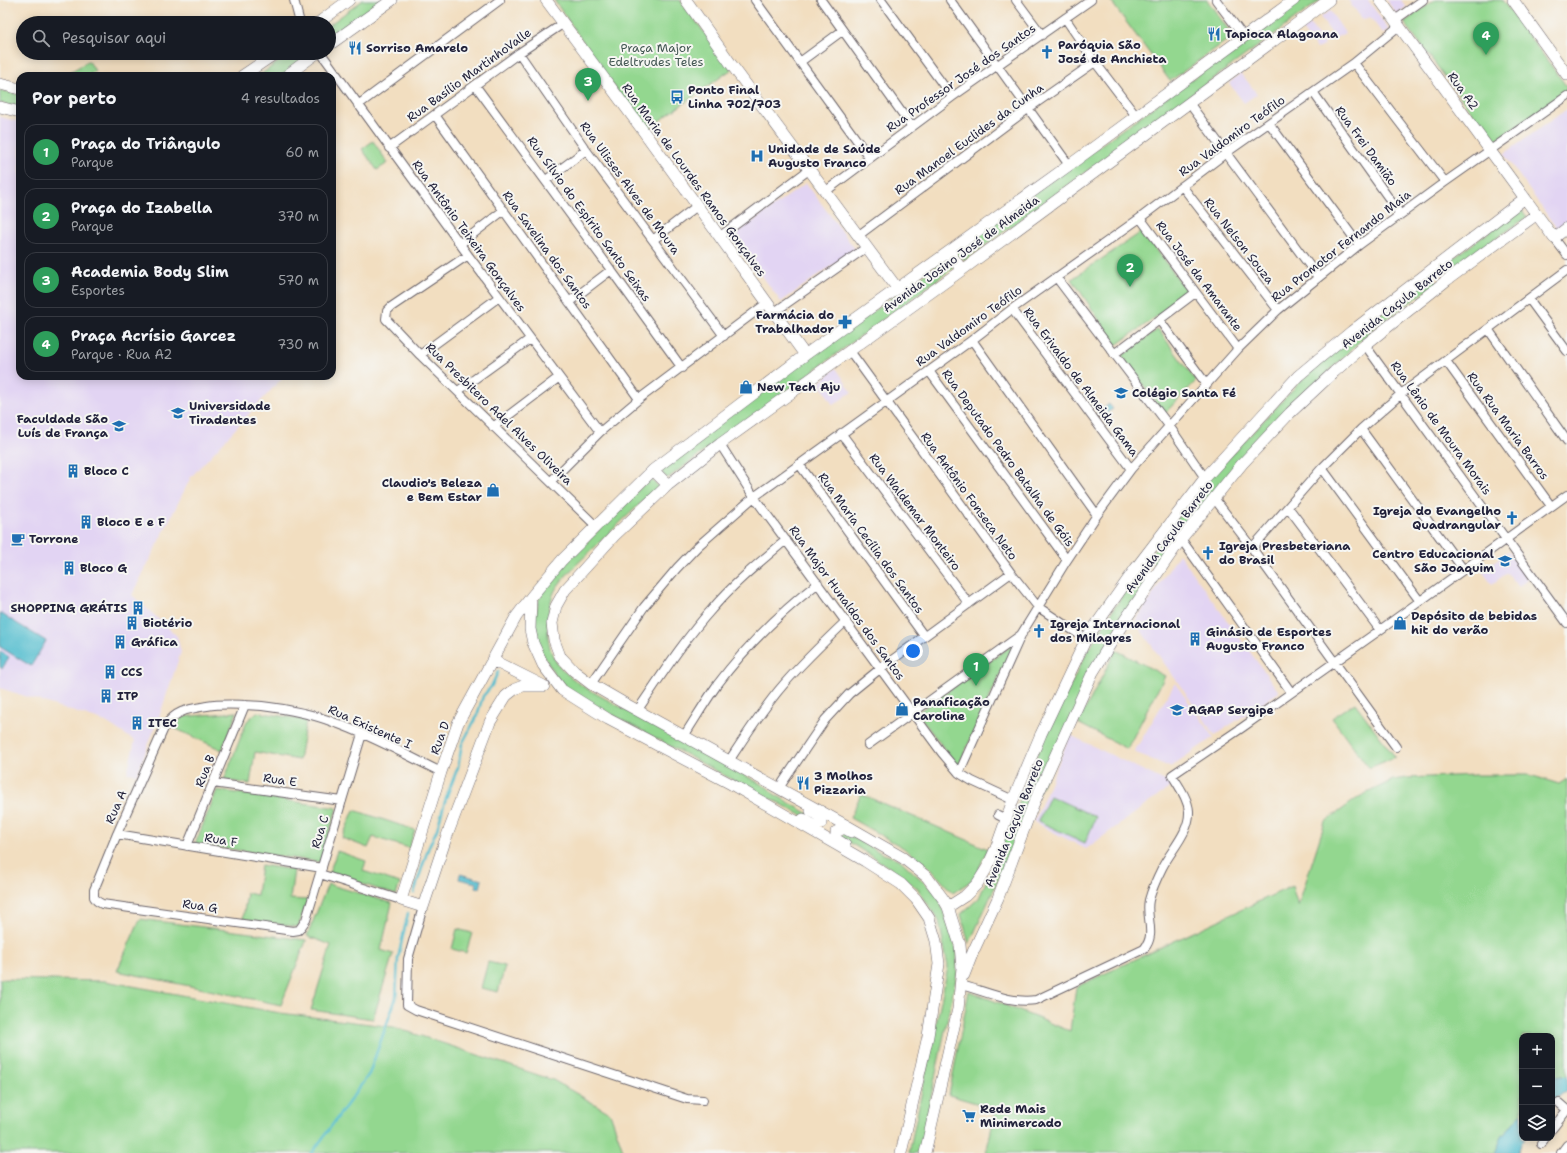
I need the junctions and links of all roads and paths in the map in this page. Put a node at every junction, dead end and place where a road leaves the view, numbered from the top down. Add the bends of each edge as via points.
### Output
1 (294, 0) edge
2 (349, 0) edge
3 (392, 0) edge
4 (500, 0) edge
5 (546, 0) edge
6 (755, 0) edge
7 (820, 0) edge
8 (950, 0) edge
9 (1016, 0) edge
10 (1216, 0) edge
11 (1294, 0) edge
12 (1329, 0) edge
13 (1380, 0) edge
14 (1422, 0) edge
15 (1513, 0) edge
16 (884, 1) edge
17 (691, 2) edge
18 (1085, 2) edge
19 (298, 16) edge
20 (327, 16) edge
21 (1065, 18) junction
22 (564, 23) junction
23 (1397, 23) junction
24 (842, 31) junction
25 (1042, 35) junction
26 (1244, 37) junction
27 (336, 40) edge
28 (518, 54) junction
29 (266, 60) edge
30 (308, 60) edge
31 (326, 60) edge
32 (800, 62) junction
33 (1095, 62) junction
34 (1354, 63) junction
35 (996, 66) junction
36 (248, 72) edge
37 (291, 72) edge
38 (335, 72) edge
39 (336, 74) edge
40 (1567, 75) edge
41 (0, 84) edge
42 (475, 84) junction
43 (16, 88) edge
44 (1313, 92) junction
45 (1567, 96) edge
46 (952, 97) junction
47 (1189, 103) junction
48 (358, 105) junction
49 (0, 107) edge
50 (1029, 108) junction
51 (16, 111) edge
52 (435, 115) junction
53 (1136, 116) junction
54 (1270, 123) junction
55 (912, 127) junction
56 (389, 148) junction
57 (586, 150) junction
58 (1490, 150) junction
59 (1226, 153) junction
60 (869, 158) junction
61 (1070, 165) junction
62 (810, 169) junction
63 (546, 180) junction
64 (1445, 182) junction
65 (1182, 186) junction
66 (826, 191) junction
67 (1525, 198) junction
68 (697, 206) junction
69 (504, 210) junction
70 (1400, 214) junction
71 (1537, 214) junction
72 (1140, 218) junction
73 (1567, 228) edge
74 (719, 236) junction
75 (859, 236) junction
76 (1554, 238) junction
77 (653, 240) junction
78 (460, 244) junction
79 (1359, 245) junction
80 (867, 247) junction
81 (949, 252) junction
82 (468, 255) junction
83 (1567, 256) edge
84 (1437, 266) junction
85 (611, 270) junction
86 (962, 270) junction
87 (1567, 270) edge
88 (1056, 277) junction
89 (1318, 277) junction
90 (1447, 280) junction
91 (897, 288) junction
92 (1195, 293) junction
93 (499, 296) junction
94 (1529, 298) junction
95 (569, 302) junction
96 (770, 308) junction
97 (1012, 309) junction
98 (1278, 310) junction
99 (1160, 321) junction
100 (1488, 329) junction
101 (724, 336) junction
102 (530, 339) junction
103 (972, 340) junction
104 (1365, 345) junction
105 (1238, 349) junction
106 (850, 351) junction
107 (1567, 351) edge
108 (1114, 354) junction
109 (420, 355) junction
110 (805, 355) junction
111 (1446, 361) junction
112 (682, 368) junction
113 (929, 370) junction
114 (558, 378) junction
115 (1207, 385) junction
116 (458, 391) junction
117 (1401, 394) junction
118 (639, 399) junction
119 (886, 402) junction
120 (493, 427) junction
121 (1170, 427) junction
122 (1361, 429) junction
123 (600, 432) junction
124 (841, 433) junction
125 (1567, 441) edge
126 (720, 444) junction
127 (799, 464) junction
128 (1322, 468) junction
129 (653, 470) junction
130 (1131, 470) junction
131 (1205, 478) junction
132 (551, 481) junction
133 (668, 485) junction
134 (1567, 495) edge
135 (754, 497) junction
136 (1214, 498) junction
137 (1551, 506) junction
138 (1288, 508) junction
139 (1097, 515) junction
140 (596, 526) junction
141 (1506, 538) junction
142 (1181, 539) junction
143 (786, 540) junction
144 (1252, 548) junction
145 (1066, 560) junction
146 (1136, 568) junction
147 (1463, 569) junction
148 (1011, 573) junction
149 (1154, 579) junction
150 (818, 583) junction
151 (531, 597) junction
152 (1420, 600) junction
153 (969, 604) junction
154 (1038, 606) junction
155 (846, 621) junction
156 (1567, 623) edge
157 (1380, 630) junction
158 (1022, 633) junction
159 (924, 636) junction
160 (1086, 639) junction
161 (492, 660) junction
162 (1335, 662) junction
163 (881, 668) junction
164 (591, 684) junction
165 (544, 686) junction
166 (562, 690) junction
167 (1291, 692) junction
168 (245, 705) junction
169 (637, 711) junction
170 (913, 712) junction
171 (170, 718) joint
172 (362, 734) junction
173 (684, 736) junction
174 (868, 746) dead end
175 (1396, 747) dead end
176 (729, 761) junction
177 (441, 772) junction
178 (959, 773) junction
179 (214, 783) junction
180 (779, 788) junction
181 (1013, 800) junction
182 (342, 801) junction
183 (768, 806) junction
184 (117, 834) junction
185 (187, 846) junction
186 (885, 848) junction
187 (880, 870) junction
188 (321, 871) junction
189 (401, 900) junction
190 (102, 904) joint
191 (423, 907) junction
192 (948, 907) junction
193 (293, 931) joint
194 (961, 983) junction
195 (702, 1100) dead end
196 (1559, 1103) dead end
197 (1567, 1110) edge
198 (1555, 1125) edge
199 (1567, 1145) edge
200 (901, 1153) edge
201 (925, 1153) edge
202 (1561, 1153) edge

1 - 19 street
2 - 20 main road
3 - 27 main road
4 - 48 street
5 - 22 main road, Rua Maria de Lourdes Ramos Gonçalves
6 - 32 street
7 - 24 street
8 - 35 street
9 - 25 street
10 - 26 street
11 - 26 main road, Avenida Josino José de Almeida
12 - 47 main road, Avenida Josino José de Almeida
13 - 23 main road, Rua A2
14 - 23 street, Rua Valdomiro Teófilo
15 - 40 main road
16 - 46 street
17 - 62 main road via 731,64
18 - 21 street, Rua Professor José dos Santos
21 - 25 street, Rua Professor José dos Santos
21 - 33 street
22 - 28 street, Rua Basílio MartinhoValle
22 - 68 main road, Rua Maria de Lourdes Ramos Gonçalves
23 - 34 street, Rua Valdomiro Teófilo
23 - 58 main road, Rua A2
24 - 32 street
24 - 55 street
25 - 35 street, Rua Professor José dos Santos
26 - 53 main road, Avenida Josino José de Almeida
28 - 42 street, Rua Basílio MartinhoValle
28 - 57 street, Rua Ulisses Alves de Moura
29 - 36 main road
30 - 37 main road
31 - 38 street, Rua Antônio Teixeira Gonçalves
32 - 60 street
33 - 50 street, Rua Manoel Euclides da Cunha
33 - 53 street
34 - 44 street, Rua Valdomiro Teófilo
34 - 64 street
35 - 46 street, Rua Professor José dos Santos
35 - 50 street
39 - 48 street, Rua Antônio Teixeira Gonçalves
41 - 43 main road
42 - 52 street, Rua Basílio MartinhoValle
42 - 63 street, Rua Sílvio do Espírito Santo Seixas
44 - 54 street, Rua Valdomiro Teófilo
44 - 70 street, Rua Frei Damião
45 - 58 street, Rua Promotor Fernando Maia
46 - 55 street, Rua Professor José dos Santos
47 - 59 street
47 - 86 main road, Avenida Josino José de Almeida
48 - 56 street, Rua Antônio Teixeira Gonçalves
49 - 51 main road
50 - 61 street
50 - 75 street, Rua Manoel Euclides da Cunha
52 - 56 street, Rua Basílio MartinhoValle
52 - 69 street, Rua Savelina dos Santos
53 - 61 main road, Avenida Josino José de Almeida
54 - 59 street, Rua Valdomiro Teófilo
54 - 79 street
55 - 60 street, Rua Professor José dos Santos
56 - 78 street, Rua Antônio Teixeira Gonçalves
57 - 63 street
57 - 77 street, Rua Ulisses Alves de Moura
58 - 64 street, Rua Promotor Fernando Maia
58 - 67 main road, Rua A2
59 - 65 street, Rua Valdomiro Teófilo
59 - 89 street
60 - 66 street, Rua Professor José dos Santos
61 - 81 main road, Avenida Josino José de Almeida
62 - 66 main road
62 - 74 street
63 - 85 street, Rua Sílvio do Espírito Santo Seixas
64 - 70 street, Rua Promotor Fernando Maia
65 - 72 street, Rua Valdomiro Teófilo
65 - 98 street, Rua Nelson Souza
66 - 75 main road
67 - 71 main road, Rua A2
67 - 84 main road, Avenida Caçula Barreto
68 - 74 main road, Rua Maria de Lourdes Ramos Gonçalves
68 - 77 street
69 - 78 street
69 - 95 street, Rua Savelina dos Santos
70 - 79 street, Rua Promotor Fernando Maia
71 - 76 main road, Rua A2
71 - 90 main road, Avenida Caçula Barreto
72 - 88 street, Rua Valdomiro Teófilo
72 - 92 street, Rua José da Amarante
73 - 76 main road
74 - 96 main road, Rua Maria de Lourdes Ramos Gonçalves
75 - 80 main road
76 - 83 street
77 - 101 street, Rua Ulisses Alves de Moura
78 - 82 street, Rua Antônio Teixeira Gonçalves
79 - 89 street, Rua Promotor Fernando Maia
80 - 91 main road
80 - 96 street
81 - 86 main road
81 - 91 main road, Avenida Josino José de Almeida
82 - 93 street, Rua Antônio Teixeira Gonçalves
82 - 109 street, Rua Presbitero Adel Alves Oliveira via 387,311 386,319
84 - 90 main road
84 - 131 main road, Avenida Caçula Barreto via 1298,376
85 - 95 street
85 - 112 street, Rua Sílvio do Espírito Santo Seixas
86 - 106 main road, Avenida Josino José de Almeida
87 - 94 street
88 - 97 street, Rua Valdomiro Teófilo
88 - 108 street
89 - 98 street, Rua Promotor Fernando Maia
90 - 104 main road, Avenida Caçula Barreto
91 - 110 main road, Avenida Josino José de Almeida
92 - 99 street
92 - 105 street, Rua José da Amarante
93 - 102 street, Rua Antônio Teixeira Gonçalves
93 - 109 street
94 - 100 street
94 - 107 street
95 - 118 street, Rua Savelina dos Santos
96 - 101 street
96 - 110 main road, Rua Maria de Lourdes Ramos Gonçalves
97 - 103 street, Rua Valdomiro Teófilo
97 - 130 street, Rua Erivaldo de Almeida Gama
98 - 105 street, Rua Promotor Fernando Maia
99 - 108 street
99 - 115 street
100 - 111 street
100 - 125 street
101 - 112 street
102 - 114 street, Rua Antônio Teixeira Gonçalves
102 - 116 street
103 - 113 street, Rua Valdomiro Teófilo
103 - 139 street
104 - 117 street, Rua Lênio de Moura Morais
104 - 136 main road, Avenida Caçula Barreto via 1290,413
105 - 115 street, Rua Promotor Fernando Maia
106 - 119 street, Rua Antônio Fonseca Neto
106 - 126 main road, Avenida Josino José de Almeida
108 - 121 street
109 - 116 street, Rua Presbitero Adel Alves Oliveira
110 - 129 main road, Avenida Josino José de Almeida
111 - 117 street
111 - 137 street, Rua Rua Maria Barros
112 - 118 street
113 - 119 street, Rua Valdomiro Teófilo
113 - 145 street, Rua Deputado Pedro Batalha de Góis
114 - 120 street
114 - 123 street, Rua Antônio Teixeira Gonçalves
115 - 121 street, Rua Promotor Fernando Maia
116 - 120 street, Rua Presbitero Adel Alves Oliveira
117 - 122 street
117 - 141 street, Rua Lênio de Moura Morais
118 - 123 street
119 - 124 street, Rua Valdomiro Teófilo
119 - 148 street, Rua Antônio Fonseca Neto
120 - 132 street, Rua Presbitero Adel Alves Oliveira
121 - 130 street, Rua Promotor Fernando Maia
121 - 131 street
122 - 128 street
122 - 147 street
123 - 132 street
124 - 127 street, Rua Valdomiro Teófilo
124 - 153 street, Rua Waldemar Monteiro
126 - 133 main road, Avenida Josino José de Almeida
126 - 135 street, Rua Major Hunaldos dos Santos
127 - 135 street, Rua Valdomiro Teófilo
127 - 159 street, Rua Maria Cecília dos Santos
128 - 138 street
128 - 152 street
129 - 133 main road
129 - 140 main road, Avenida Josino José de Almeida
130 - 139 street, Rua Promotor Fernando Maia
131 - 146 main road, Avenida Caçula Barreto
132 - 140 street, Rua Presbitero Adel Alves Oliveira
133 - 164 main road, Avenida Josino José de Almeida via 614,536 565,590 556,606 552,623 554,640 560,656
134 - 137 street
135 - 143 street, Rua Major Hunaldos dos Santos
135 - 164 street, Rua Valdomiro Teófilo via 677,568 644,607
136 - 142 main road, Avenida Caçula Barreto
136 - 144 street
137 - 141 street
138 - 144 street
138 - 157 street
139 - 145 street, Rua Promotor Fernando Maia
140 - 151 main road, Avenida Josino José de Almeida via 562,560
141 - 147 street
141 - 156 street, Rua Lênio de Moura Morais
142 - 149 main road, Avenida Caçula Barreto
142 - 167 street
143 - 150 street, Rua Major Hunaldos dos Santos
143 - 169 street via 749,570 712,609 685,642
144 - 162 street
145 - 154 street, Rua Promotor Fernando Maia
146 - 149 main road
146 - 160 main road, Avenida Caçula Barreto
147 - 152 street
148 - 153 street
148 - 154 street, Rua Antônio Fonseca Neto
149 - 194 main road, Avenida Caçula Barreto via 1093,672 1033,805 998,898
150 - 155 street, Rua Major Hunaldos dos Santos
150 - 173 street via 787,608 748,647 717,685
151 - 161 main road, Rua D via 516,617
151 - 166 main road via 532,643 543,665
152 - 157 street
153 - 159 street
154 - 158 street, Rua Promotor Fernando Maia
154 - 160 street, Rua Antônio Fonseca Neto
155 - 163 street, Rua Major Hunaldos dos Santos
155 - 176 street via 783,685
157 - 162 street
158 - 170 street
158 - 178 street, Rua Promotor Fernando Maia
159 - 163 street
160 - 181 main road, Avenida Caçula Barreto
161 - 165 main road
161 - 177 main road, Rua D via 458,723
162 - 167 street
162 - 175 street
163 - 170 street, Rua Major Hunaldos dos Santos
163 - 180 street via 849,694 825,720
164 - 169 main road, Avenida Josino José de Almeida
165 - 166 main road
165 - 191 main road via 523,686 515,689 506,696 490,722
166 - 183 main road via 608,719
167 - 194 street via 1172,774 1187,802 1188,822 1162,868 1149,899 1151,932 1144,950 1036,1000 1026,1002 1014,1001
168 - 171 street, Rua Existente I via 220,704 179,712
168 - 172 street, Rua Existente I via 300,712
168 - 179 street, Rua B
169 - 173 main road, Avenida Josino José de Almeida
170 - 174 street
170 - 178 street, Rua Major Hunaldos dos Santos
171 - 184 street, Rua A
172 - 177 street, Rua Existente I
172 - 182 street, Rua C
173 - 176 main road, Avenida Josino José de Almeida
176 - 180 main road, Avenida Josino José de Almeida
177 - 189 main road, Rua D
178 - 181 street, Rua Major Hunaldos dos Santos
179 - 182 street, Rua E
179 - 185 street, Rua B
180 - 183 main road via 787,797 820,816 821,823 813,825 778,806
180 - 186 main road
181 - 192 main road, Avenida Caçula Barreto via 1002,817 996,848 987,868 977,884
182 - 188 street, Rua C
183 - 187 main road
184 - 185 street, Rua F
184 - 190 street, Rua A via 94,890 94,897
185 - 188 street, Rua F
186 - 187 main road via 874,845 844,828 836,832 836,839 872,861
186 - 192 main road via 927,877
187 - 200 main road via 901,884 916,899 929,918 939,964 928,1036
188 - 189 street, Rua F
188 - 193 street, Rua C via 306,920 299,930
189 - 191 main road
190 - 193 street, Rua G
191 - 195 street via 408,959 407,1005 680,1097
192 - 194 main road via 960,945
194 - 201 main road via 958,1009
196 - 197 street
197 - 198 street
199 - 202 street

